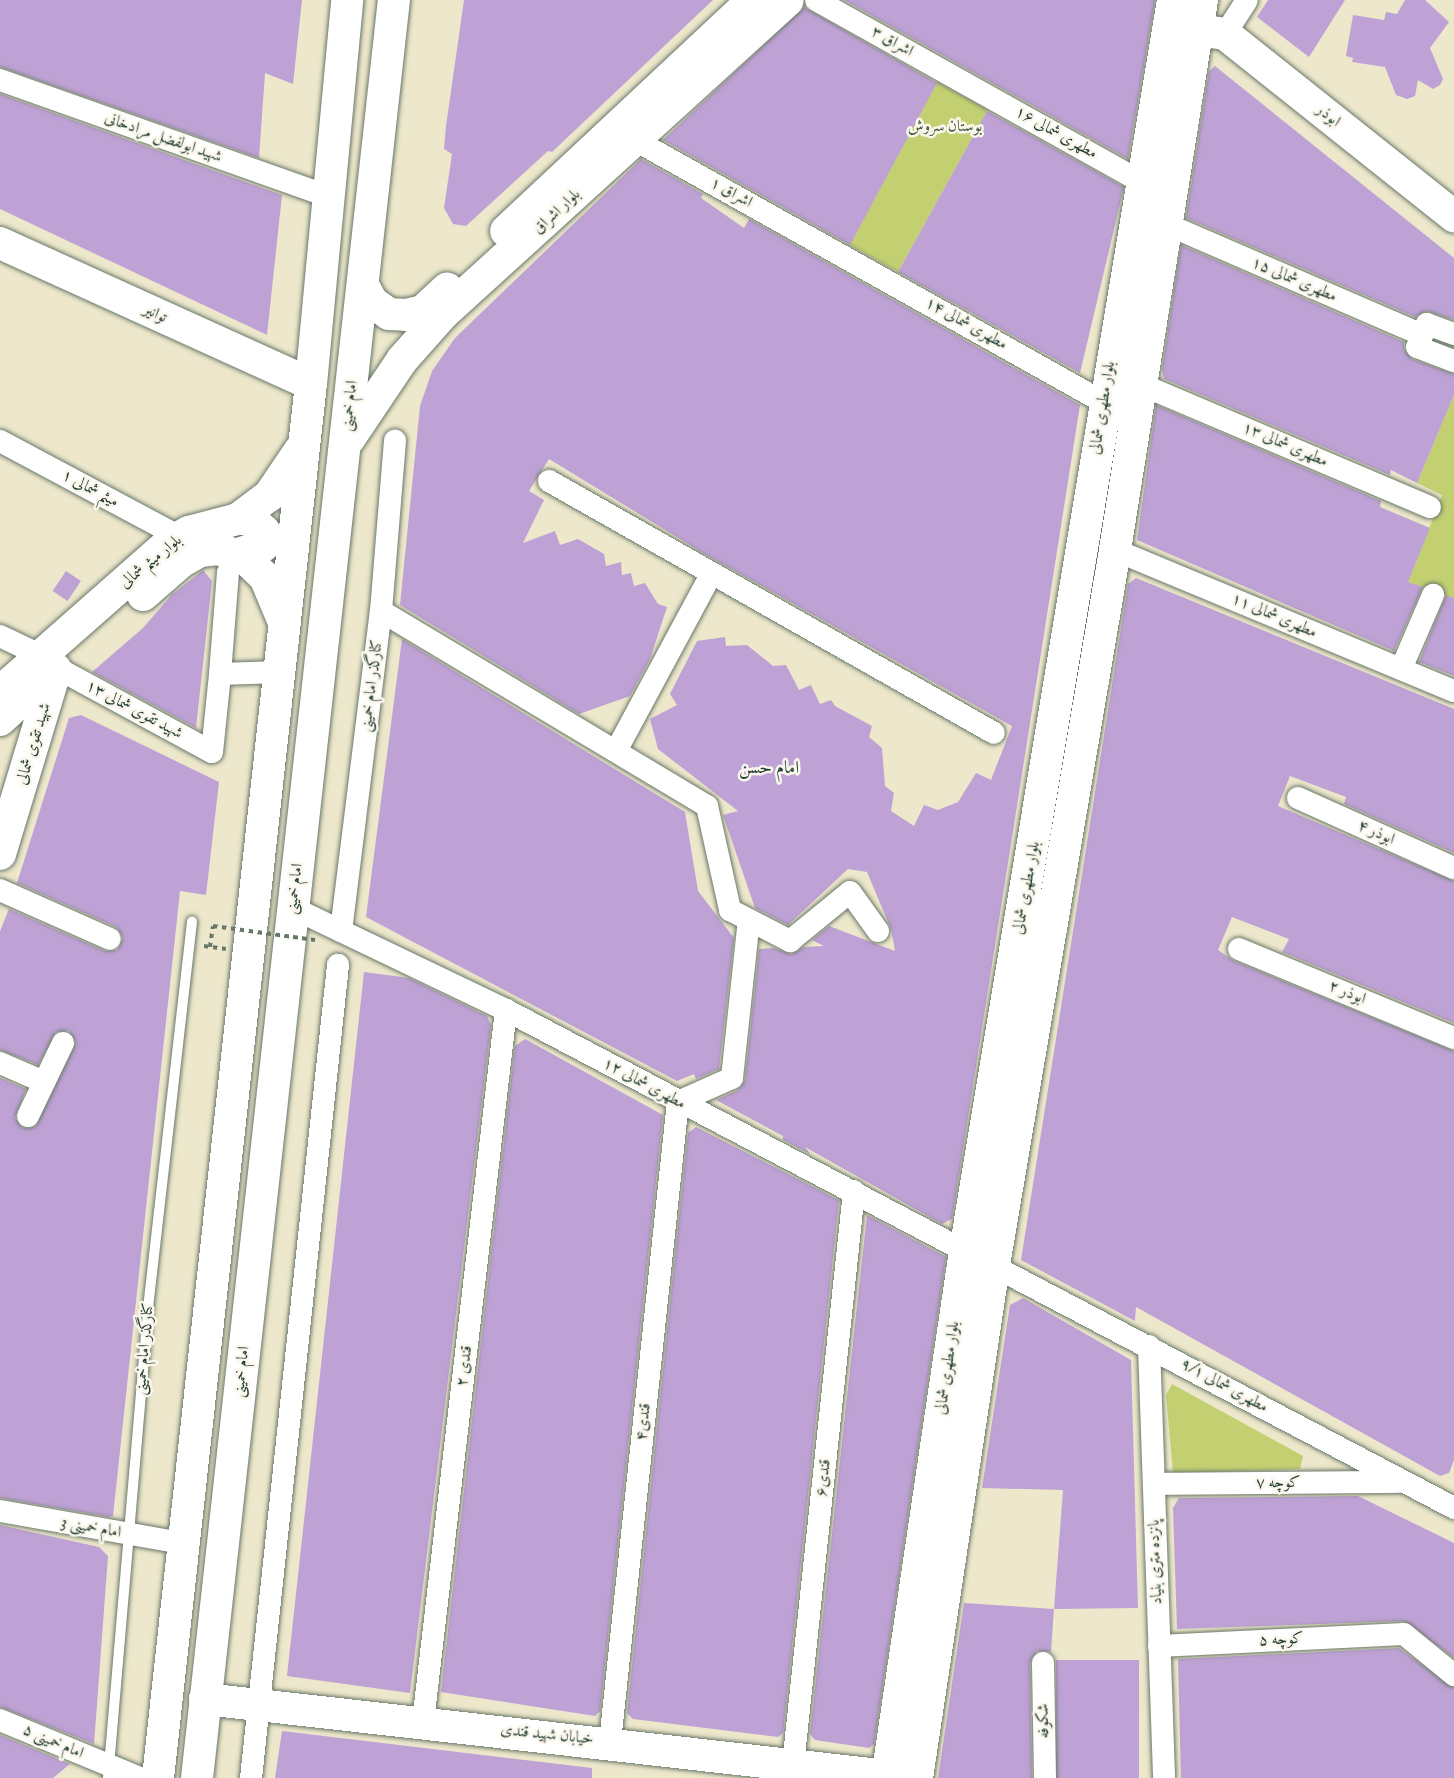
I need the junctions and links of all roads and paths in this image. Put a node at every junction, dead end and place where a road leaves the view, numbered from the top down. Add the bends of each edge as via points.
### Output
1 (347, 0) edge
2 (394, 0) edge
3 (753, 0) edge
4 (788, 0) edge
5 (816, 0) edge
6 (1173, 0) edge
7 (1247, 0) edge
8 (1208, 21) edge
9 (0, 80) edge
10 (967, 84) joint
11 (625, 134) junction
12 (1144, 183) junction
13 (327, 196) junction
14 (1454, 216) edge
15 (1166, 224) junction
16 (0, 243) edge
17 (828, 246) joint
18 (363, 285) junction
19 (1454, 334) edge
20 (1422, 335) junction
21 (1454, 361) edge
22 (310, 384) junction
23 (1140, 384) junction
24 (1104, 402) junction
25 (0, 441) edge
26 (395, 441) dead end
27 (347, 442) junction
28 (304, 444) junction
29 (549, 481) dead end
30 (1430, 507) dead end
31 (239, 518) junction
32 (180, 537) junction
33 (1114, 550) junction
34 (233, 563) junction
35 (712, 573) junction
36 (1433, 595) dead end
37 (381, 611) junction
38 (283, 621) junction
39 (0, 636) edge
40 (49, 662) junction
41 (1401, 669) junction
42 (279, 672) junction
43 (220, 674) junction
44 (1454, 691) edge
45 (0, 692) edge
46 (0, 720) edge
47 (994, 733) dead end
48 (616, 751) junction
49 (1298, 798) dead end
50 (0, 854) edge
51 (1454, 868) edge
52 (0, 890) edge
53 (293, 908) junction
54 (749, 920) junction
55 (192, 921) dead end
56 (341, 931) junction
57 (878, 931) dead end
58 (110, 939) dead end
59 (315, 940) dead end
60 (189, 945) junction
61 (210, 947) junction
62 (1239, 949) dead end
63 (248, 951) junction
64 (338, 965) dead end
65 (506, 1010) junction
66 (1454, 1038) edge
67 (63, 1043) dead end
68 (0, 1063) edge
69 (44, 1082) junction
70 (678, 1102) junction
71 (28, 1116) dead end
72 (855, 1191) junction
73 (965, 1251) junction
74 (994, 1264) junction
75 (1149, 1346) junction
76 (1402, 1482) junction
77 (1154, 1484) junction
78 (1454, 1508) edge
79 (0, 1511) edge
80 (129, 1534) junction
81 (182, 1543) junction
82 (1159, 1646) junction
83 (1043, 1663) dead end
84 (1454, 1675) edge
85 (206, 1699) junction
86 (259, 1704) junction
87 (0, 1720) edge
88 (423, 1722) junction
89 (610, 1742) junction
90 (793, 1766) junction
91 (108, 1772) edge
92 (897, 1777) edge
93 (140, 1778) edge
94 (158, 1778) edge
95 (197, 1778) edge
96 (251, 1778) edge
97 (1045, 1778) edge
98 (1164, 1778) edge

1 - 13 street
2 - 18 street, امام خمینی
3 - 11 street, بلوار اشراق
4 - 11 street, بلوار اشراق
5 - 10 street, اشراق ۳
6 - 12 street, بلوار مطهری شمالی
7 - 8 street
8 - 14 street, ابوذر
8 - 15 street, بلوار مطهری شمالی
9 - 13 street, شهید ابولفضل مرادخانی
10 - 12 street, مطهری شمالی ۱۶
11 - 17 street, اشراق ۱
11 - 18 street, بلوار اشراق via 423,311 389,314 372,302
11 - 27 street, بلوار اشراق via 443,314 402,360
12 - 24 street, بلوار مطهری شمالی
13 - 22 street
15 - 20 street, مطهری شمالی ۱۵
15 - 23 street, بلوار مطهری شمالی
16 - 22 street, توانیر
17 - 24 street, مطهری شمالی ۱۴
18 - 27 street, امام خمینی
19 - 20 street via 1427,324
20 - 21 street via 1417,347
22 - 28 street
23 - 30 street, مطهری شمالی ۱۳
23 - 33 street, بلوار مطهری شمالی
24 - 73 street, بلوار مطهری شمالی via 1045,784
25 - 32 street, میثم شمالی ۱
26 - 37 street, کنارگذر امام خمینی
27 - 53 street, امام خمینی
28 - 31 street, بلوار میثم شمالی via 278,486
28 - 38 street
29 - 35 street
31 - 32 street, بلوار میثم شمالی
31 - 34 street via 253,521 264,531 263,546
32 - 40 street, بلوار میثم شمالی
33 - 41 street, مطهری شمالی ۱۱
33 - 74 street, بلوار مطهری شمالی
34 - 38 street via 265,577
34 - 40 street, بلوار میثم شمالی via 218,549 200,551
34 - 43 street
35 - 47 street
35 - 48 street
36 - 41 street
37 - 48 street
37 - 56 street, کنارگذر امام خمینی
38 - 42 street
39 - 40 street, شهید تقوی شمالی ۱۳
40 - 43 street, شهید تقوی شمالی ۱۳ via 212,752
40 - 45 street, بلوار میثم شمالی
40 - 46 street, بلوار میثم شمالی
40 - 50 street, شهید تقوی شمالی
41 - 44 street, مطهری شمالی ۱۱
42 - 43 street
42 - 63 street
48 - 54 street via 707,806 730,910
49 - 51 street, ابوذر ۴
52 - 58 street
53 - 56 street, مطهری شمالی ۱۲
53 - 85 street, امام خمینی
54 - 57 street via 790,941 850,892
54 - 70 street via 732,1078
55 - 60 lane, کنارگذر امام خمینی
56 - 65 street, مطهری شمالی ۱۲
59 - 61 path, bridge via 213,926
60 - 61 path
60 - 80 lane, کنارگذر امام خمینی via 148,1308
61 - 63 path
62 - 66 street, ابوذر ۲
63 - 81 street
64 - 86 street
65 - 70 street, مطهری شمالی ۱۲
65 - 88 street, قندی ۲
67 - 69 street
68 - 69 street
69 - 71 street
70 - 72 street, مطهری شمالی ۱۲
70 - 89 street, قندی۴
72 - 73 street, مطهری شمالی ۱۲
72 - 90 street, قندی۶
73 - 74 street, مطهری شمالی ۱۲
73 - 92 street, بلوار مطهری شمالی
74 - 75 street, مطهری شمالی ۹/۱
74 - 92 street, بلوار مطهری شمالی
75 - 76 street, مطهری شمالی ۹/۱
75 - 77 street, پانزده متری بنیاد
76 - 77 street, کوچه ۷
76 - 78 street, مطهری شمالی ۹/۱
77 - 82 street, پانزده متری بنیاد
79 - 80 street, امام خمینی 3
80 - 81 street, امام خمینی 3
80 - 91 lane, کنارگذر امام خمینی
81 - 94 street
82 - 84 street, کوچه ۵ via 1404,1634
82 - 98 street, پانزده متری بنیاد
83 - 97 street, شکوفه
85 - 86 street, خیابان شهید قندی
85 - 95 street, امام خمینی
86 - 88 street, خیابان شهید قندی
86 - 96 street
87 - 91 street, امام خمینی ۵
88 - 89 street, خیابان شهید قندی
89 - 90 street, خیابان شهید قندی
90 - 92 street, خیابان شهید قندی
91 - 93 street, امام خمینی ۵

